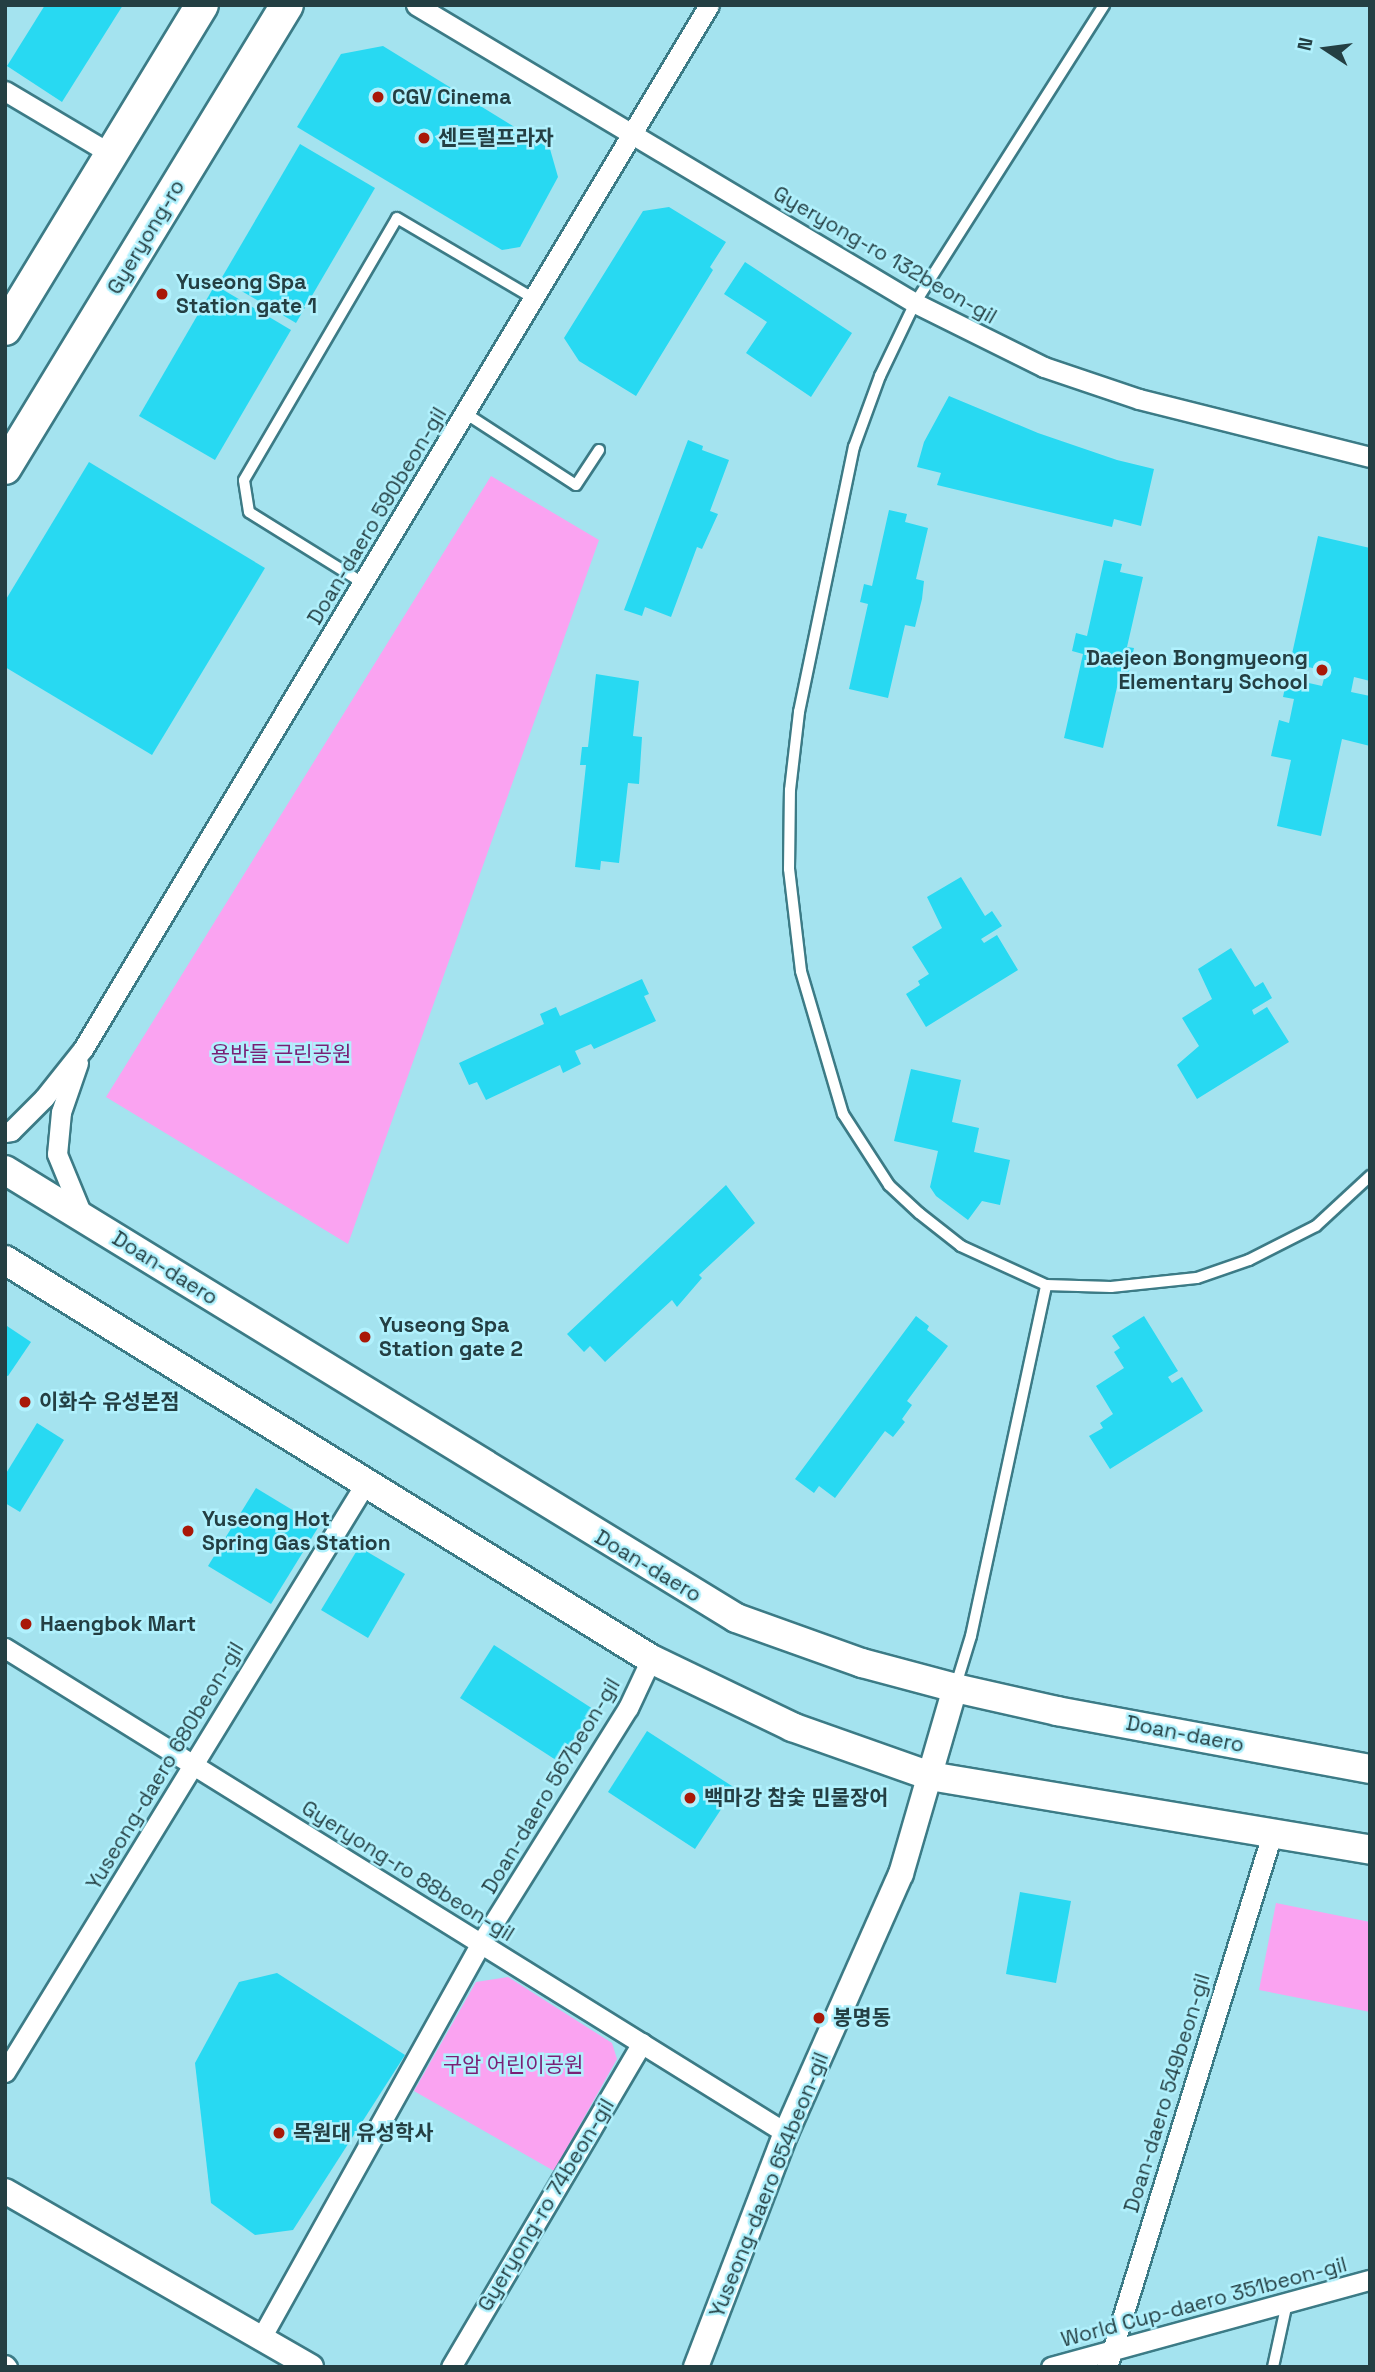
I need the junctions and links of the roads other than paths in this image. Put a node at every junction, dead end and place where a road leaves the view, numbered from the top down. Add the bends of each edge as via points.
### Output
1 (202, 5) edge
2 (287, 5) edge
3 (416, 5) edge
4 (709, 5) edge
5 (1104, 5) edge
6 (5, 91) edge
7 (631, 135) junction
8 (111, 154) junction
9 (533, 298) junction
10 (915, 303) junction
11 (5, 330) edge
12 (465, 413) junction
13 (599, 450) dead end
14 (1370, 457) edge
15 (5, 468) edge
16 (363, 583) junction
17 (83, 1049) junction
18 (5, 1132) edge
19 (5, 1170) edge
20 (1370, 1177) edge
21 (83, 1217) junction
22 (5, 1260) edge
23 (1046, 1284) junction
24 (365, 1484) junction
25 (5, 1648) edge
26 (651, 1659) junction
27 (955, 1688) junction
28 (193, 1764) junction
29 (1370, 1769) edge
30 (930, 1776) junction
31 (1272, 1834) junction
32 (1370, 1850) edge
33 (481, 1943) junction
34 (642, 2043) junction
35 (5, 2072) edge
36 (786, 2133) junction
37 (5, 2191) edge
38 (1370, 2280) edge
39 (1287, 2303) junction
40 (261, 2338) junction
41 (1109, 2360) edge
42 (311, 2367) edge
43 (451, 2367) edge
44 (696, 2367) edge
45 (1051, 2367) edge
46 (1273, 2367) edge

1 - 8 main road
2 - 15 main road, Gyeryong-ro
3 - 7 street, Gyeryong-ro 132beon-gil
4 - 7 street, Doan-daero 590beon-gil
5 - 10 lane
6 - 8 street
7 - 9 street, Doan-daero 590beon-gil
7 - 10 street, Gyeryong-ro 132beon-gil
8 - 11 main road
9 - 12 street, Doan-daero 590beon-gil
9 - 16 lane via 397,218 244,480 249,512
10 - 14 street, Gyeryong-ro 132beon-gil via 1044,367 1139,399
10 - 23 lane via 880,376 854,447 799,712 790,790 789,869 801,971 843,1114 889,1185 961,1247
12 - 13 lane via 576,485
12 - 16 street, Doan-daero 590beon-gil
16 - 17 street, Doan-daero 590beon-gil
17 - 18 street via 44,1098
17 - 21 street via 61,1112 57,1154
19 - 21 main road, Doan-daero
20 - 23 lane via 1316,1226 1249,1261 1197,1278 1111,1287
21 - 27 main road, Doan-daero via 736,1618 862,1663
22 - 24 main road
23 - 27 lane via 971,1636
24 - 26 main road
24 - 28 street, Yuseong-daero 680beon-gil
25 - 28 street, Gyeryong-ro 88beon-gil
26 - 30 main road via 792,1727
26 - 33 street, Doan-daero 567beon-gil via 628,1708
27 - 29 main road, Doan-daero
27 - 30 street, Yuseong-daero 654beon-gil
28 - 33 street, Gyeryong-ro 88beon-gil
28 - 35 street, Yuseong-daero 680beon-gil
30 - 31 main road
30 - 36 street, Yuseong-daero 654beon-gil via 901,1874
31 - 32 main road
31 - 41 street, Doan-daero 549beon-gil
33 - 34 street, Gyeryong-ro 88beon-gil
33 - 40 street, Doan-daero 567beon-gil
34 - 36 street, Gyeryong-ro 88beon-gil
34 - 43 street, Gyeryong-ro 74beon-gil
36 - 44 street, Yuseong-daero 654beon-gil
37 - 40 street
38 - 39 street, World Cup-daero 351beon-gil
39 - 41 street, World Cup-daero 351beon-gil
39 - 46 lane
40 - 42 street
41 - 45 street, World Cup-daero 351beon-gil

